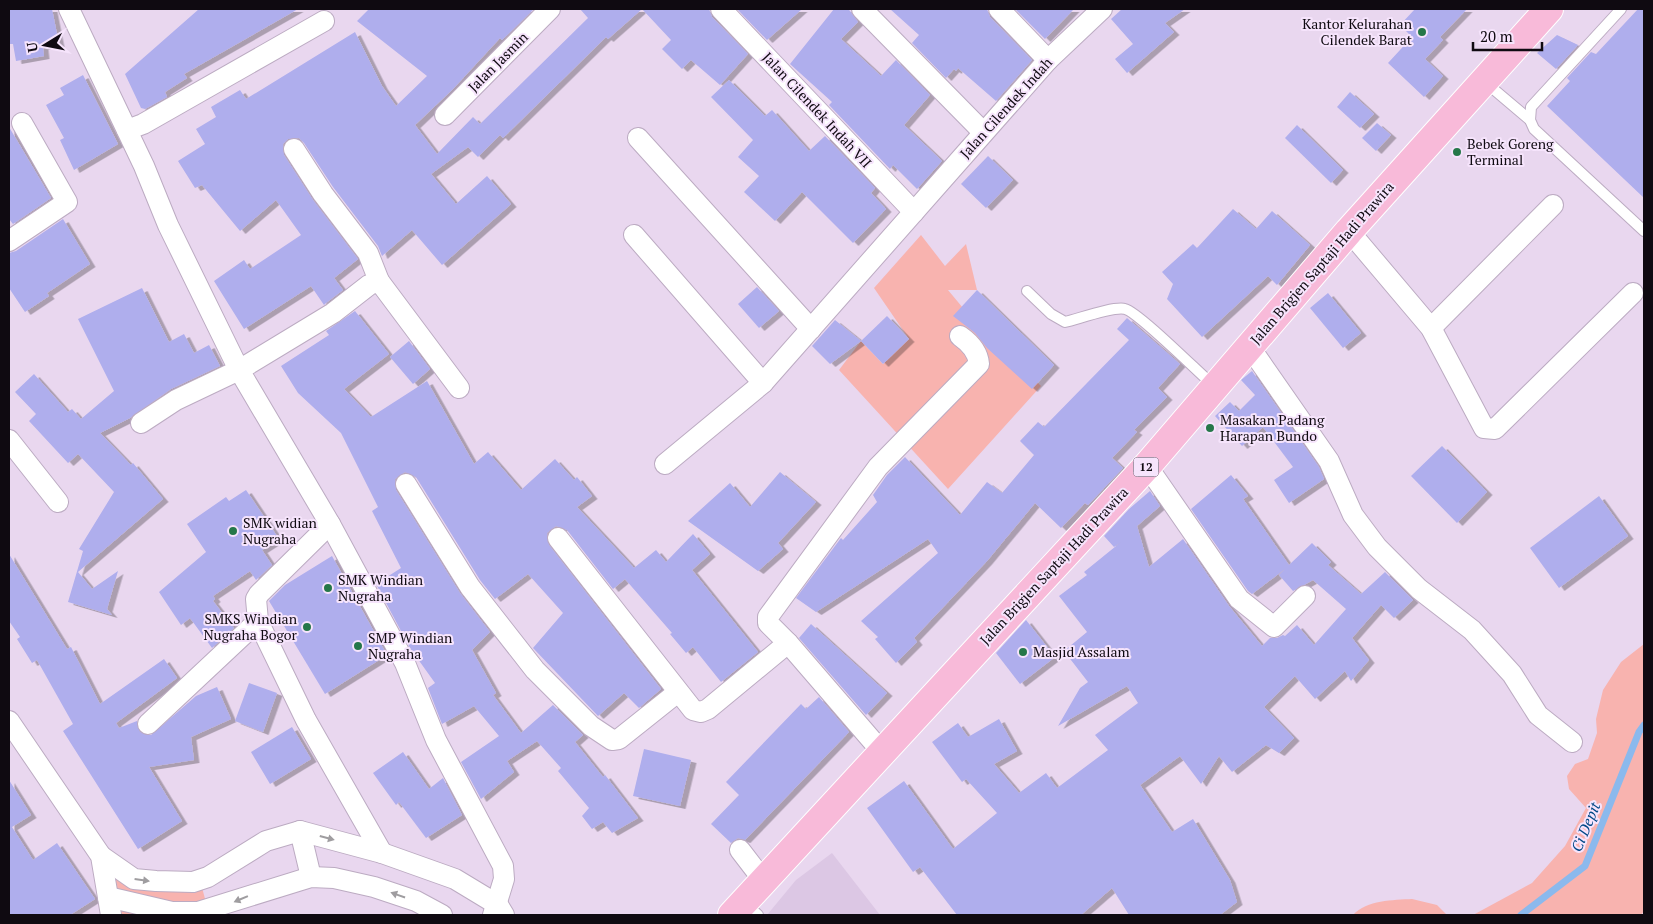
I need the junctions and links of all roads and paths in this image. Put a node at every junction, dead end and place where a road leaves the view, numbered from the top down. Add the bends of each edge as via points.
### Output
1 (68, 9) edge
2 (550, 9) edge
3 (721, 9) edge
4 (862, 9) edge
5 (999, 9) edge
6 (1102, 9) edge
7 (1548, 9) edge
8 (1621, 9) edge
9 (324, 21) dead end
10 (1048, 60) junction
11 (1484, 81) junction
12 (445, 115) dead end
13 (1530, 120) junction
14 (22, 123) dead end
15 (127, 130) junction
16 (983, 132) junction
17 (638, 138) dead end
18 (294, 149) dead end
19 (1553, 206) dead end
20 (914, 212) junction
21 (1349, 231) junction
22 (1644, 231) edge
23 (634, 236) dead end
24 (9, 240) edge
25 (379, 281) junction
26 (1027, 291) dead end
27 (1632, 293) dead end
28 (1431, 328) junction
29 (811, 330) junction
30 (960, 336) dead end
31 (1249, 346) junction
32 (239, 370) junction
33 (763, 383) junction
34 (1214, 386) junction
35 (459, 388) dead end
36 (141, 423) dead end
37 (9, 440) edge
38 (665, 464) dead end
39 (1147, 466) junction
40 (406, 484) dead end
41 (58, 502) dead end
42 (330, 524) junction
43 (558, 538) dead end
44 (1305, 596) dead end
45 (258, 621) junction
46 (788, 643) junction
47 (678, 692) junction
48 (9, 721) edge
49 (148, 724) dead end
50 (1572, 742) dead end
51 (882, 752) junction
52 (300, 832) junction
53 (740, 850) dead end
54 (382, 853) junction
55 (101, 856) junction
56 (311, 877) junction
57 (200, 880) junction
58 (763, 880) junction
59 (110, 906) edge
60 (208, 910) junction
61 (745, 911) edge
62 (498, 912) edge
63 (186, 915) edge
64 (442, 915) edge

1 - 15 street
2 - 12 street, Jalan Jasmin
3 - 20 street, Jalan Cilendek Indah VII
4 - 16 street
5 - 10 street
6 - 10 street, Jalan Cilendek Indah
7 - 11 main road, Jalan Brigjen Saptaji Hadi Prawira / 12
8 - 13 lane via 1531,106
9 - 15 street
10 - 16 street, Jalan Cilendek Indah
11 - 13 lane
11 - 21 main road, Jalan Brigjen Saptaji Hadi Prawira / 12
13 - 22 lane via 1534,129
14 - 24 street via 67,202
15 - 32 street via 168,225
16 - 20 street, Jalan Cilendek Indah
17 - 29 street
18 - 25 street via 368,253
19 - 28 street
20 - 29 street, Jalan Cilendek Indah
21 - 28 street
21 - 31 main road, Jalan Brigjen Saptaji Hadi Prawira / 12
23 - 33 street
25 - 32 street
25 - 35 street
26 - 34 lane via 1051,314 1065,322 1106,310 1126,309
27 - 28 street via 1495,429 1484,428
29 - 33 street, Jalan Cilendek Indah
30 - 46 street via 974,348 979,364 878,467 768,617 768,623
31 - 34 main road, Jalan Brigjen Saptaji Hadi Prawira / 12
31 - 50 street via 1329,461 1353,515 1377,547 1419,589 1472,630 1512,674 1538,715
32 - 36 street via 176,400
32 - 42 street
33 - 38 street, Jalan Cilendek Indah
34 - 39 main road, Jalan Brigjen Saptaji Hadi Prawira / 12
37 - 41 street
39 - 44 street via 1246,605 1274,627
39 - 51 main road, Jalan Brigjen Saptaji Hadi Prawira / 12
40 - 47 street via 470,587 535,670 591,726 612,740 619,739
42 - 45 street via 259,594 256,599
42 - 62 street via 405,663 436,740 503,866 505,873
43 - 47 street
45 - 49 street
45 - 54 street via 306,720
46 - 47 street via 708,709 701,712 693,710
46 - 51 street
48 - 55 street
51 - 58 main road, Jalan Brigjen Saptaji Hadi Prawira / 12
52 -> 54 street
52 - 56 street
52 - 57 street via 266,841
53 - 58 street
54 - 62 street via 455,879
55 -> 57 street via 134,878 156,882
55 - 59 street
56 -> 60 street
64 -> 56 street via 416,901 374,887 334,878
57 - 60 street
58 - 61 main road, Jalan Brigjen Saptaji Hadi Prawira / 12
59 - 60 street via 172,912
60 - 63 street

